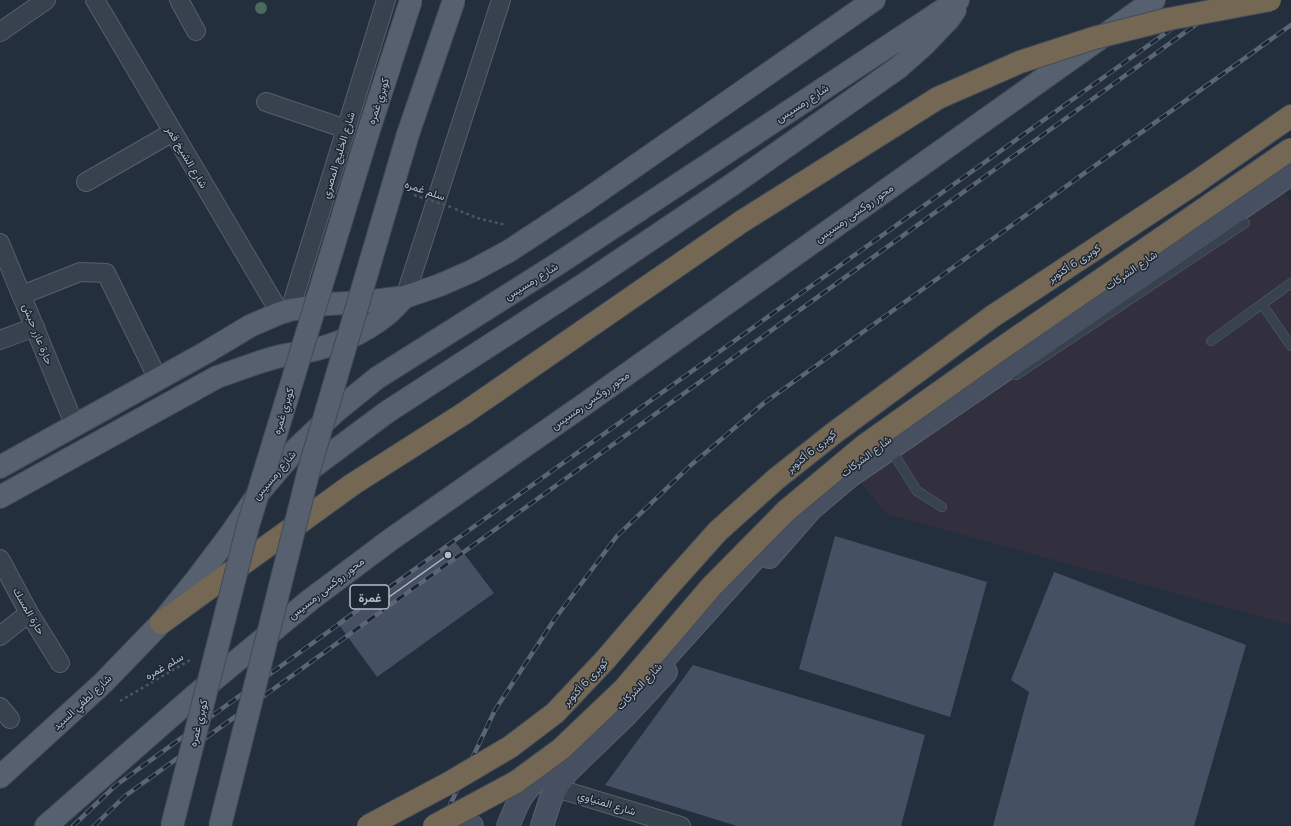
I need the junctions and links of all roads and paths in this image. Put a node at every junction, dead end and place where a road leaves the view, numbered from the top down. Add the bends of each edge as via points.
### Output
1 (46, 0) edge
2 (95, 0) edge
3 (179, 0) edge
4 (386, 0) edge
5 (411, 0) edge
6 (454, 0) edge
7 (501, 0) edge
8 (860, 0) edge
9 (874, 0) edge
10 (958, 0) edge
11 (963, 0) edge
12 (1154, 0) edge
13 (1270, 0) edge
14 (196, 31) dead end
15 (0, 32) edge
16 (793, 56) junction
17 (266, 102) dead end
18 (1291, 116) edge
19 (346, 129) junction
20 (173, 132) junction
21 (1291, 149) edge
22 (1291, 171) edge
23 (86, 182) dead end
24 (393, 187) junction
25 (1245, 223) dead end
26 (538, 232) junction
27 (0, 243) edge
28 (1173, 263) junction
29 (4, 264) edge
30 (1291, 283) edge
31 (22, 295) junction
32 (405, 297) junction
33 (1262, 304) junction
34 (285, 312) junction
35 (35, 327) junction
36 (0, 340) edge
37 (1211, 341) dead end
38 (1291, 346) edge
39 (205, 353) junction
40 (217, 377) junction
41 (158, 379) junction
42 (1006, 382) dead end
43 (75, 426) junction
44 (895, 452) junction
45 (0, 467) edge
46 (309, 470) junction
47 (0, 497) edge
48 (942, 507) dead end
49 (0, 559) edge
50 (29, 613) junction
51 (161, 623) junction
52 (0, 636) edge
53 (218, 644) junction
54 (60, 663) dead end
55 (118, 702) dead end
56 (623, 710) junction
57 (0, 777) edge
58 (556, 788) junction
59 (46, 826) edge
60 (172, 826) edge
61 (220, 826) edge
62 (368, 826) edge
63 (434, 826) edge
64 (453, 826) edge
65 (472, 826) edge
66 (508, 826) edge
67 (542, 826) edge
68 (682, 826) edge

1 - 15 street
2 - 20 street, شارع الشيخ قمر
3 - 14 street
4 - 19 street, شارع الخليج المصري
5 - 53 main road, كوبري غمره, bridge via 248,526
6 - 24 main road, bridge via 408,134
7 - 32 street
8 - 16 street
9 - 16 main road
10 - 51 main road, شارع رمسيس via 559,263 377,378 335,412 296,449 261,490 230,535
11 - 46 main road via 929,40 898,68 590,282 387,412
12 - 59 main road, محور روكسى رمسيس via 390,540 310,600 193,697
13 - 51 highway, bridge via 1094,38 1020,62 938,98 741,222 463,414 353,484
16 - 26 main road
17 - 19 street
18 - 62 highway, كوبرى 6 أكتوبر, bridge via 1195,183 993,316 834,432 718,531 555,713 510,747
19 - 34 street, شارع الخليج المصري
20 - 23 street
20 - 34 street, شارع الشيخ قمر
21 - 63 highway, bridge via 865,445 786,511 711,587 624,688 561,749 516,782
22 - 28 main road, شارع الشركات
22 - 56 main road, شارع الشركات via 899,432 815,495 795,513 636,690
24 - 26 path, سلم غمره, bridge via 477,218
24 - 46 main road, bridge
25 - 28 lane
26 - 32 main road via 472,270
27 - 29 street, حارة عازر حبش
28 - 42 lane
28 - 44 main road, شارع الشركات
29 - 31 street, حارة عازر حبش
30 - 33 lane
31 - 35 street, حارة عازر حبش
31 - 41 street via 80,272 106,273
32 - 34 main road via 328,304
32 - 40 main road via 386,316 350,338 328,347 281,356
33 - 37 lane
33 - 38 lane
34 - 39 main road via 250,326
35 - 36 street
35 - 43 street, حارة عازر حبش
39 - 40 main road
39 - 41 main road
40 - 47 main road
41 - 43 main road
43 - 45 main road
44 - 48 lane via 917,491
44 - 56 main road, شارع الشركات via 850,476 811,509 662,676
46 - 61 main road, bridge
49 - 50 street, حارة المسك
50 - 52 street
50 - 54 street, حارة المسك
51 - 57 main road, شارع لطفي السيد via 107,679
53 - 55 path, سلم غمره
53 - 60 main road, كوبري غمره, bridge
56 - 58 main road, شارع الشركات via 567,772
56 - 66 main road, شارع الشركات via 536,780 516,806
58 - 67 main road, شارع الشركات
58 - 68 street, شارع المنياوي
64 - 65 main road via 462,823

